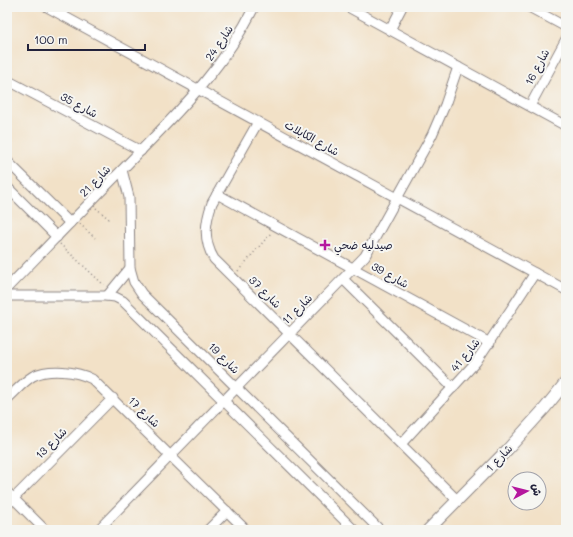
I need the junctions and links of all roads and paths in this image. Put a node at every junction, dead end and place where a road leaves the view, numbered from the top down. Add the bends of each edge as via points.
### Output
1 (46, 7) edge
2 (254, 7) edge
3 (348, 7) edge
4 (402, 7) edge
5 (529, 7) edge
6 (566, 27) edge
7 (390, 30) junction
8 (566, 39) edge
9 (458, 67) junction
10 (7, 80) edge
11 (199, 89) junction
12 (530, 106) junction
13 (258, 122) junction
14 (566, 126) edge
15 (141, 151) junction
16 (7, 161) edge
17 (122, 170) junction
18 (7, 187) edge
19 (217, 194) junction
20 (398, 198) junction
21 (90, 203) junction
22 (109, 220) dead end
23 (72, 221) junction
24 (277, 227) junction
25 (56, 238) junction
26 (95, 238) dead end
27 (130, 268) junction
28 (353, 269) junction
29 (535, 273) junction
30 (233, 277) junction
31 (343, 279) junction
32 (7, 288) edge
33 (566, 290) edge
34 (109, 293) junction
35 (7, 296) edge
36 (289, 333) junction
37 (490, 344) junction
38 (566, 382) edge
39 (237, 388) junction
40 (453, 388) junction
41 (113, 398) junction
42 (7, 399) edge
43 (224, 401) junction
44 (401, 444) junction
45 (171, 456) junction
46 (9, 499) edge
47 (457, 500) junction
48 (227, 511) junction
49 (45, 530) edge
50 (98, 530) edge
51 (208, 530) edge
52 (246, 530) edge
53 (354, 530) edge
54 (380, 530) edge
55 (428, 530) edge

1 - 11 street, شارع الكابلات
2 - 11 street, شارع 24 via 234,43
3 - 7 street
4 - 7 street
5 - 6 street
7 - 9 street
8 - 12 street, شارع 16
9 - 12 street
9 - 20 street, شارع 11 via 432,134
10 - 15 street, شارع 35
11 - 13 street, شارع الكابلات
11 - 15 street, شارع 21
12 - 14 street
13 - 19 street, شارع 37
13 - 20 street, شارع الكابلات
15 - 17 street, شارع 21
16 - 23 street
17 - 21 street, شارع 21
17 - 27 street, شارع 19 via 129,197
18 - 25 street
19 - 24 street, شارع 39
19 - 30 street, شارع 37 via 209,210 206,224 207,243 214,259
20 - 28 street, شارع 11 via 366,256
20 - 29 street, شارع الكابلات
21 - 22 path
21 - 23 street, شارع 21
23 - 25 street, شارع 21
23 - 26 path
24 - 28 street, شارع 39
24 - 30 path
25 - 32 street, شارع 21
25 - 34 path
27 - 34 street
27 - 39 street, شارع 19 via 134,282 142,294
28 - 31 street, شارع 11
28 - 37 street, شارع 39
29 - 33 street, شارع الكابلات
29 - 37 street, شارع 41
30 - 36 street, شارع 37
31 - 36 street, شارع 11
31 - 40 street
34 - 35 street
34 - 43 street via 123,301
36 - 39 street, شارع 11
36 - 44 street, شارع 37
37 - 40 street, شارع 41
38 - 47 street, شارع 1 via 545,408
39 - 43 street, شارع 11
39 - 54 street, شارع 19
40 - 44 street, شارع 41
41 - 42 street, شارع 17 via 84,375 42,372 33,376
41 - 45 street, شارع 17
41 - 46 street, شارع 13
43 - 45 street, شارع 11
43 - 53 street
44 - 47 street, شارع 37
45 - 48 street, شارع 17
45 - 50 street, شارع 11
46 - 49 street
47 - 55 street, شارع 1
48 - 51 street
48 - 52 street, شارع 17

